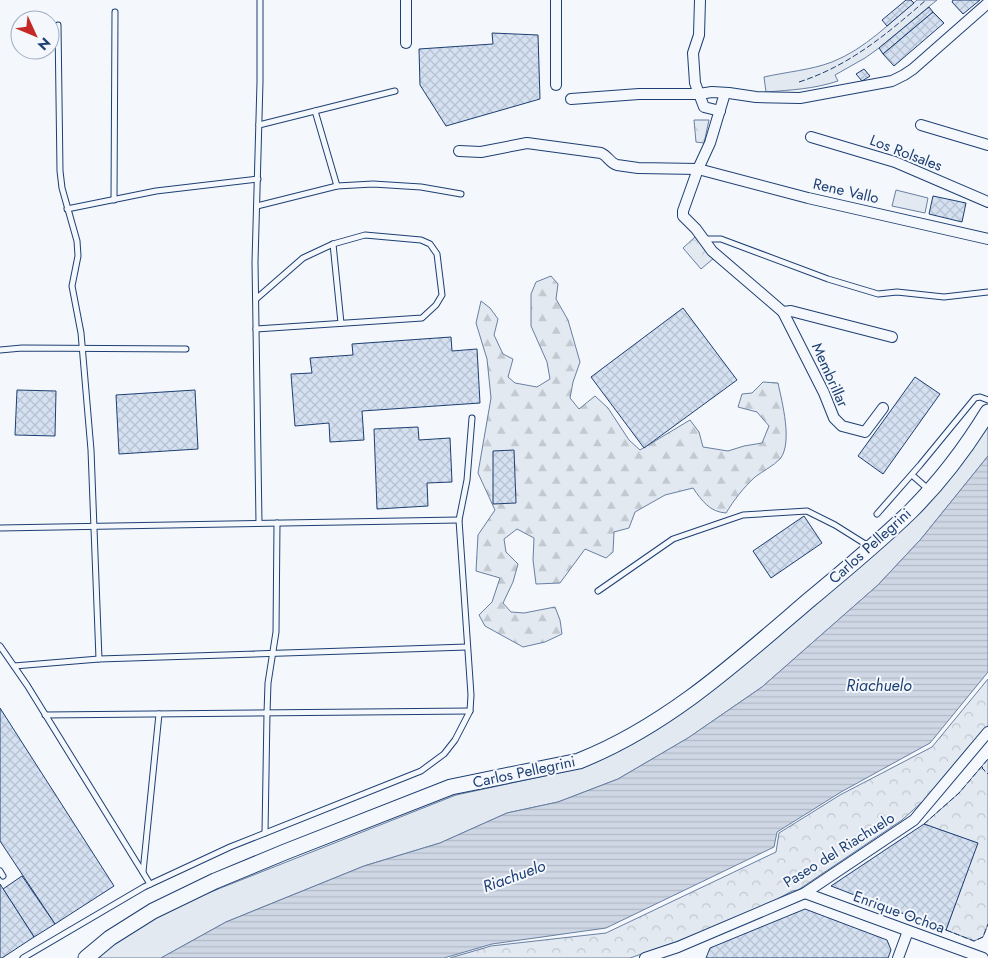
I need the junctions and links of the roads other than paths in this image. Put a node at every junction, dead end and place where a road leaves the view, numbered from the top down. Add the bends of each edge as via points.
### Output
1 (260, 0) edge
2 (406, 0) edge
3 (556, 0) edge
4 (700, 0) edge
5 (988, 3) edge
6 (115, 12) dead end
7 (406, 43) dead end
8 (58, 60) edge
9 (556, 85) dead end
10 (395, 91) dead end
11 (725, 92) junction
12 (699, 94) junction
13 (571, 99) dead end
14 (315, 111) junction
15 (720, 111) junction
16 (259, 125) junction
17 (921, 125) dead end
18 (811, 137) dead end
19 (988, 145) edge
20 (459, 151) dead end
21 (698, 169) junction
22 (258, 179) junction
23 (337, 186) junction
24 (461, 194) dead end
25 (114, 200) junction
26 (988, 202) edge
27 (257, 206) junction
28 (67, 209) junction
29 (988, 239) edge
30 (703, 240) junction
31 (333, 244) junction
32 (988, 292) edge
33 (256, 299) junction
34 (784, 312) junction
35 (341, 323) junction
36 (256, 329) junction
37 (892, 337) dead end
38 (82, 348) junction
39 (186, 349) dead end
40 (0, 350) edge
41 (988, 400) edge
42 (883, 408) dead end
43 (988, 412) edge
44 (472, 418) dead end
45 (912, 475) junction
46 (930, 490) junction
47 (877, 514) dead end
48 (459, 520) junction
49 (259, 523) junction
50 (277, 523) junction
51 (94, 526) junction
52 (0, 528) edge
53 (871, 547) junction
54 (598, 592) dead end
55 (0, 646) edge
56 (467, 647) junction
57 (273, 653) junction
58 (100, 659) junction
59 (14, 666) junction
60 (470, 711) junction
61 (267, 713) junction
62 (159, 714) junction
63 (45, 715) junction
64 (988, 732) edge
65 (265, 833) junction
66 (143, 873) junction
67 (150, 884) junction
68 (805, 893) junction
69 (908, 932) junction
70 (988, 950) edge
71 (23, 958) edge
72 (86, 958) edge
73 (645, 958) edge
74 (898, 958) edge
75 (984, 958) edge

1 - 16 lane
2 - 7 street
3 - 9 street
4 - 12 street via 699,35 693,53
5 - 11 street via 914,69 892,81 800,98 756,97
6 - 25 lane
8 - 28 lane via 60,171
10 - 14 lane
11 - 12 street
11 - 15 street
12 - 13 street
12 - 15 street via 704,107
14 - 16 lane
14 - 23 lane
15 - 21 street via 708,150
16 - 22 lane
17 - 19 street
18 - 26 street, Los Rolsales via 895,162
20 - 21 street, Rene Vallo via 481,152 527,143 601,154 613,164 624,166
21 - 29 street, Rene Vallo
21 - 30 street via 683,216
22 - 25 lane via 156,191
22 - 27 lane
23 - 24 lane via 373,184
23 - 27 lane
25 - 28 lane
27 - 33 lane
28 - 38 lane via 78,256 72,286
30 - 32 lane via 721,239 878,294 897,292 944,297
30 - 34 street
31 - 33 lane via 303,258
31 - 35 lane
31 - 35 lane via 365,235 421,240 430,244 437,254 442,295 422,318
33 - 36 lane
34 - 37 street via 791,311
34 - 42 street, Membrillar via 837,423 865,432
35 - 36 lane
36 - 49 lane
38 - 39 lane
38 - 40 lane
38 - 51 lane
41 - 45 lane via 975,398
43 - 46 street, Carlos Pellegrini via 957,458
44 - 48 lane via 467,480
45 - 46 lane
45 - 47 lane
46 - 53 street, Carlos Pellegrini
48 - 50 lane
48 - 56 lane
49 - 50 lane
49 - 51 lane
50 - 57 lane
51 - 52 lane
51 - 58 lane
53 - 54 lane via 808,512 743,515 673,539
53 - 72 street, Carlos Pellegrini via 690,700 644,729 596,754 563,766 451,787 285,852 153,911 110,938
55 - 59 lane
56 - 57 lane
56 - 60 lane
57 - 58 lane
57 - 61 lane
58 - 59 lane
59 - 63 lane
60 - 61 lane
60 - 65 lane via 444,754 421,771
61 - 62 lane
61 - 65 lane
62 - 63 lane
62 - 66 lane
63 - 66 lane
64 - 68 street, Paseo del Riachuelo via 914,820
65 - 67 lane
66 - 67 lane
67 - 71 lane
68 - 69 street, Enrique Ochoa
68 - 73 street, Paseo del Riachuelo
69 - 74 street
69 - 75 street, Enrique Ochoa
70 - 75 street

